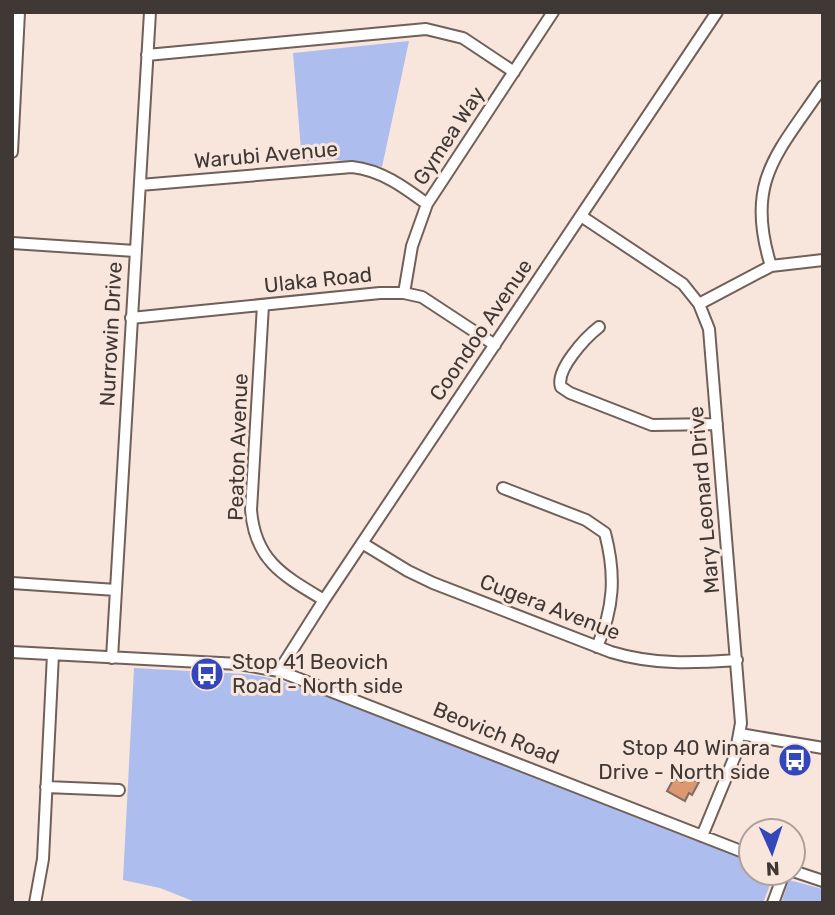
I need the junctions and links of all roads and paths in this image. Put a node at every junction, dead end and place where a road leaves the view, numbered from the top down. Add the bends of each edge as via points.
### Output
1 (19, 12) edge
2 (150, 12) edge
3 (553, 12) edge
4 (717, 12) edge
5 (148, 55) junction
6 (514, 72) junction
7 (823, 86) edge
8 (12, 152) edge
9 (140, 185) junction
10 (426, 204) junction
11 (581, 216) junction
12 (12, 243) edge
13 (135, 251) junction
14 (823, 260) edge
15 (771, 266) junction
16 (404, 293) junction
17 (699, 304) junction
18 (263, 305) junction
19 (131, 318) junction
20 (599, 327) dead end
21 (495, 345) junction
22 (716, 424) junction
23 (503, 488) dead end
24 (362, 543) junction
25 (12, 583) edge
26 (116, 590) junction
27 (324, 600) junction
28 (597, 647) junction
29 (12, 652) edge
30 (53, 654) junction
31 (112, 658) junction
32 (737, 660) junction
33 (279, 671) junction
34 (740, 734) junction
35 (823, 748) edge
36 (46, 787) junction
37 (119, 790) dead end
38 (702, 836) junction
39 (737, 850) edge
40 (35, 903) edge

1 - 8 street
2 - 5 street, Nurrowin Drive
3 - 6 street, Gymea Way
4 - 11 street, Coondoo Avenue
5 - 6 street via 426,29 463,38
5 - 9 street, Nurrowin Drive
6 - 10 street, Gymea Way
7 - 15 street via 765,177 761,220
9 - 10 street, Warubi Avenue via 352,167 390,178
9 - 13 street, Nurrowin Drive
10 - 16 street, Gymea Way via 410,253
11 - 17 street, Mary Leonard Drive via 677,279
11 - 21 street, Coondoo Avenue
12 - 13 street
13 - 19 street, Nurrowin Drive
14 - 15 street
15 - 17 street
16 - 18 street, Ulaka Road
16 - 21 street, Ulaka Road via 431,302
17 - 22 street, Mary Leonard Drive via 710,338
18 - 19 street, Ulaka Road
18 - 27 street, Peaton Avenue via 252,522 260,548 271,563
19 - 26 street, Nurrowin Drive
20 - 22 street via 561,375 561,387 652,425
21 - 24 street, Coondoo Avenue
22 - 32 street, Mary Leonard Drive
23 - 28 street via 586,520 605,533 612,599
24 - 27 street, Coondoo Avenue
24 - 28 street, Cugera Avenue via 433,583
25 - 26 street
26 - 31 street, Nurrowin Drive
27 - 33 street, Coondoo Avenue
28 - 32 street, Cugera Avenue via 654,662
29 - 30 street, Beovich Road
30 - 31 street, Beovich Road
30 - 36 street
31 - 33 street, Beovich Road via 240,664
32 - 34 street, Mary Leonard Drive
33 - 38 street, Beovich Road
34 - 35 street
34 - 38 street, Mary Leonard Drive
36 - 37 street
36 - 40 street via 43,859
38 - 39 street, Beovich Road

